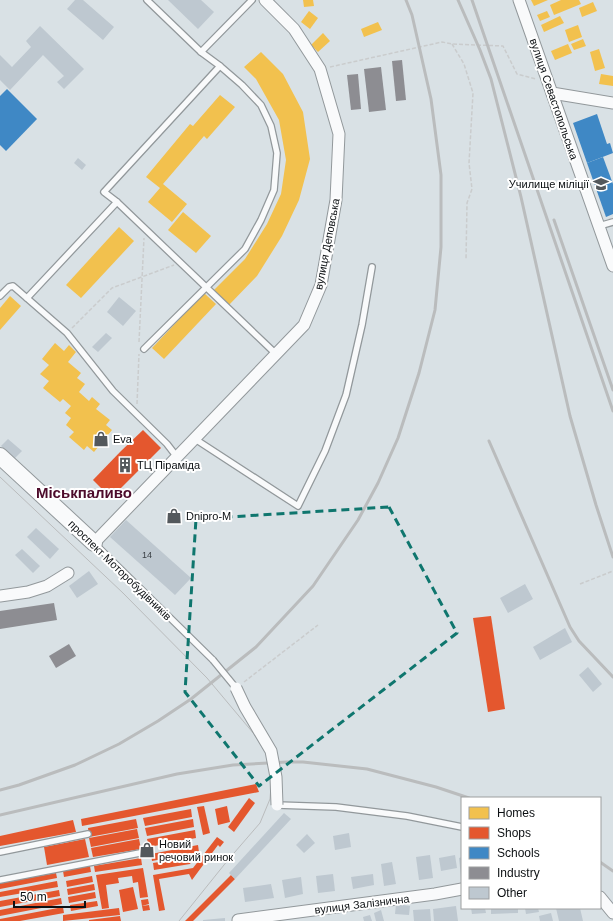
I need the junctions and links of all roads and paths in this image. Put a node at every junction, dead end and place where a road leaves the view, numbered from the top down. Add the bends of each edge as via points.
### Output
1 (147, 0) edge
2 (252, 0) edge
3 (265, 0) edge
4 (519, 0) edge
5 (452, 44) junction
6 (201, 52) junction
7 (220, 66) junction
8 (320, 70) junction
9 (550, 88) junction
10 (613, 103) edge
11 (117, 202) junction
12 (613, 222) edge
13 (599, 226) junction
14 (144, 228) junction
15 (466, 260) dead end
16 (181, 263) junction
17 (613, 266) edge
18 (372, 267) dead end
19 (142, 276) junction
20 (206, 287) junction
21 (0, 296) edge
22 (27, 298) junction
23 (66, 333) junction
24 (142, 347) joint
25 (139, 353) dead end
26 (276, 354) junction
27 (136, 414) junction
28 (195, 439) junction
29 (0, 456) edge
30 (178, 457) junction
31 (94, 543) junction
32 (613, 571) edge
33 (68, 573) dead end
34 (580, 584) dead end
35 (0, 596) edge
36 (318, 625) dead end
37 (236, 688) junction
38 (276, 805) joint
39 (461, 827) edge
40 (88, 834) dead end
41 (0, 852) edge
42 (145, 852) dead end
43 (0, 880) edge
44 (461, 889) edge
45 (601, 898) edge
46 (613, 913) edge
47 (238, 920) edge

1 - 6 lane
2 - 6 lane
3 - 8 street, вулиця Деповська via 294,29
4 - 9 street, вулиця Севастопольська
5 - 8 path via 442,42
5 - 9 path via 503,46 517,74
5 - 15 path via 464,64 473,93 469,163 472,189 467,203
6 - 7 lane
7 - 11 lane via 104,192
7 - 20 lane via 261,105 271,126 277,154 274,190 261,220 245,249
8 - 26 street, вулиця Деповська via 339,134 336,200 321,285 304,325
9 - 10 street
9 - 13 street, вулиця Севастопольська
11 - 14 lane
11 - 22 lane
12 - 13 lane
13 - 17 street, вулиця Севастопольська
14 - 16 lane
14 - 19 path
16 - 19 path
16 - 20 lane
18 - 28 lane via 346,395 325,451 298,506
19 - 23 path via 112,288
19 - 24 path
20 - 24 lane
20 - 26 lane
21 - 22 lane via 13,286
22 - 23 lane
23 - 27 lane via 112,391
25 - 27 path
26 - 28 street, вулиця Деповська
27 - 30 lane
28 - 30 street, вулиця Деповська
29 - 31 street, проспект Моторобудівників
30 - 31 street, вулиця Деповська
31 - 37 lane, проспект Моторобудівників, bridge via 213,660
32 - 34 path
33 - 35 street via 47,586
36 - 37 path
37 - 38 street, bridge via 271,751 276,777
38 - 39 lane via 336,808 407,816
40 - 41 lane
42 - 43 lane
44 - 47 street, вулиця Залізнична
45 - 46 street

